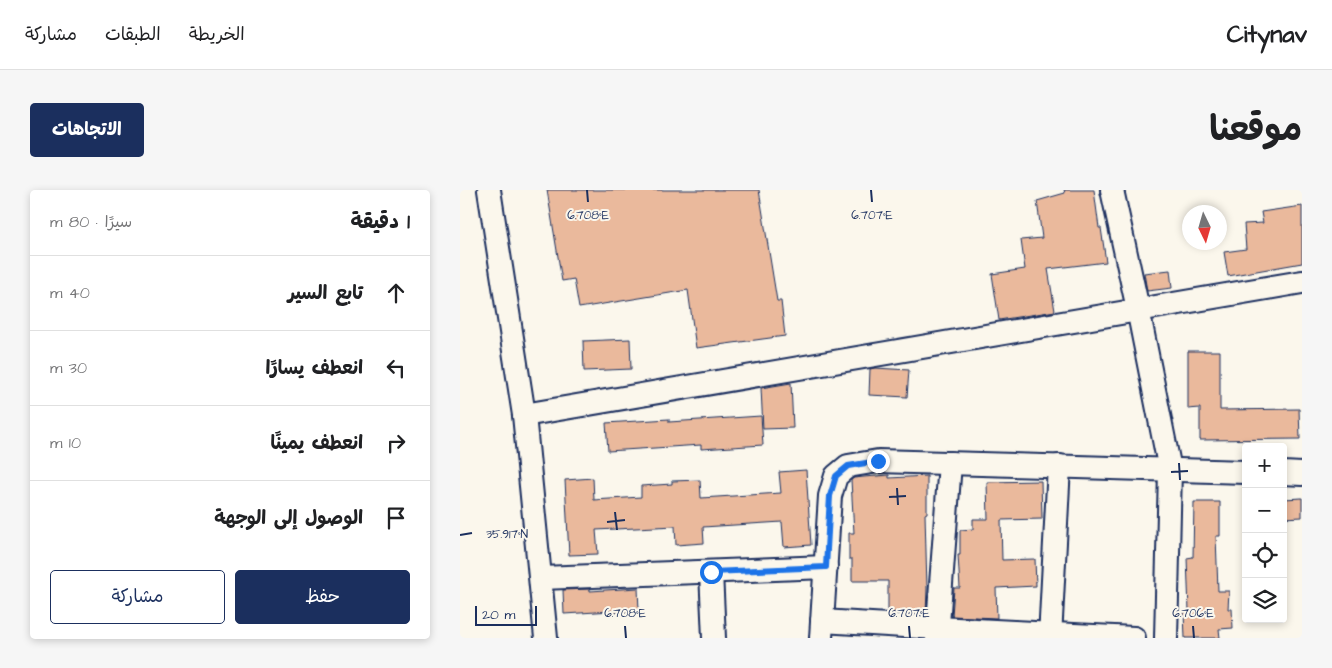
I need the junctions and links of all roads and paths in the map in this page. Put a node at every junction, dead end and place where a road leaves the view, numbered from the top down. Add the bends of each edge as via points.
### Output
1 (490, 190) edge
2 (1112, 190) edge
3 (1302, 282) edge
4 (1138, 309) junction
5 (524, 415) junction
6 (950, 463) junction
7 (1059, 466) junction
8 (1170, 470) junction
9 (1242, 472) edge
10 (1287, 473) edge
11 (1302, 474) edge
12 (826, 567) junction
13 (711, 572) junction
14 (540, 578) junction
15 (822, 629) edge
16 (937, 633) edge
17 (1050, 636) edge
18 (546, 638) edge
19 (714, 638) edge
20 (1134, 638) edge
21 (1166, 638) edge

1 - 5 street
2 - 4 street
3 - 4 street
4 - 5 street
4 - 8 street
5 - 14 street
6 - 7 street
6 - 12 street via 878,461 848,466 836,476 830,496
6 - 16 street
7 - 8 street
7 - 17 street
8 - 9 street
8 - 21 street
10 - 11 street
12 - 13 street
12 - 15 street
13 - 14 street
13 - 19 street
14 - 18 street
15 - 16 street
16 - 17 street
17 - 20 street

